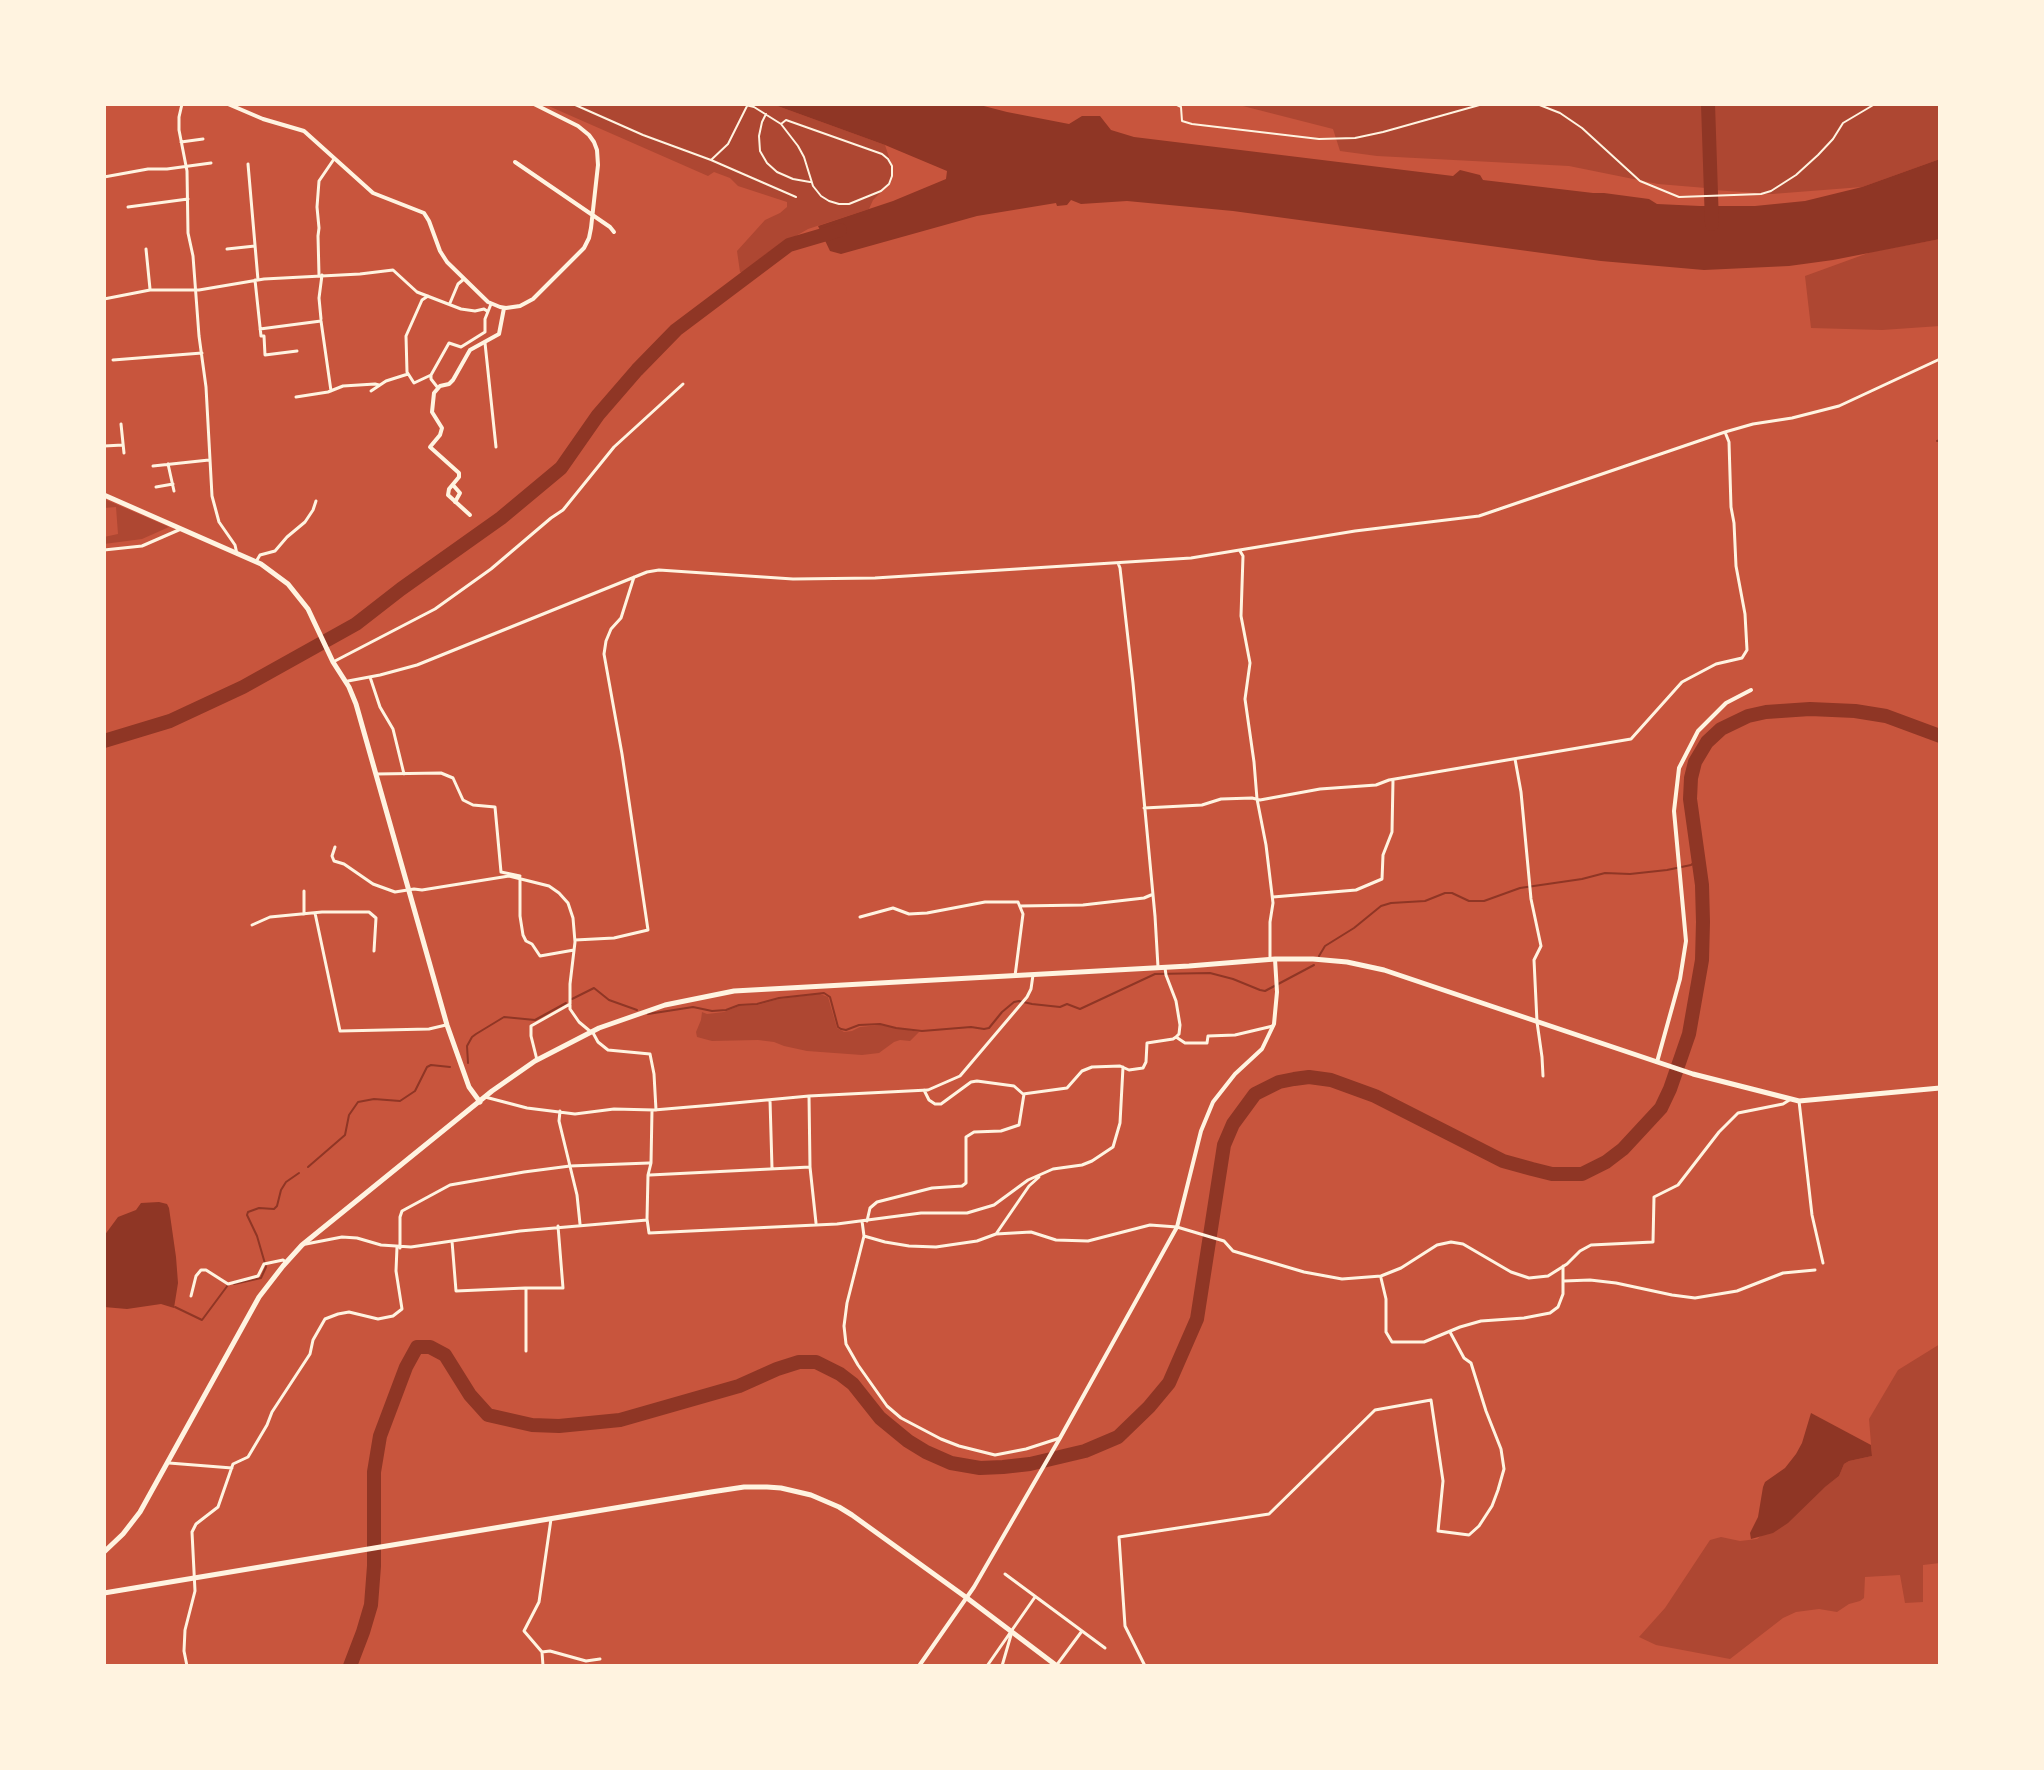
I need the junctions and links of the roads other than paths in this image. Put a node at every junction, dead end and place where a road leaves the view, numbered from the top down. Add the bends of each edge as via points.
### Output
1 (182, 104) edge
2 (228, 104) edge
3 (534, 104) edge
4 (573, 104) edge
5 (742, 104) edge
6 (1175, 104) edge
7 (1483, 104) edge
8 (1537, 104) edge
9 (1875, 104) edge
10 (747, 105) edge
11 (766, 114) junction
12 (781, 124) junction
13 (203, 139) dead end
14 (181, 142) junction
15 (334, 159) junction
16 (711, 160) junction
17 (515, 162) dead end
18 (211, 163) dead end
19 (248, 164) dead end
20 (186, 166) junction
21 (104, 177) edge
22 (811, 182) junction
23 (796, 197) dead end
24 (188, 199) junction
25 (128, 207) dead end
26 (592, 215) junction
27 (614, 232) dead end
28 (255, 246) junction
29 (146, 249) dead end
30 (227, 249) dead end
31 (321, 275) junction
32 (464, 279) junction
33 (256, 280) junction
34 (150, 290) junction
35 (197, 290) junction
36 (428, 296) junction
37 (104, 299) edge
38 (449, 304) junction
39 (491, 304) junction
40 (504, 308) junction
41 (487, 311) junction
42 (321, 321) junction
43 (260, 329) junction
44 (485, 342) junction
45 (297, 351) dead end
46 (202, 353) junction
47 (1940, 359) edge
48 (113, 360) dead end
49 (409, 374) junction
50 (431, 375) junction
51 (683, 384) dead end
52 (379, 385) junction
53 (438, 388) junction
54 (331, 391) junction
55 (371, 391) dead end
56 (296, 397) dead end
57 (121, 424) dead end
58 (1725, 432) junction
59 (123, 445) junction
60 (104, 446) edge
61 (496, 447) dead end
62 (124, 453) dead end
63 (209, 460) junction
64 (168, 464) junction
65 (153, 466) dead end
66 (173, 484) junction
67 (453, 484) junction
68 (156, 487) dead end
69 (174, 491) dead end
70 (104, 495) edge
71 (316, 501) dead end
72 (455, 502) junction
73 (470, 515) dead end
74 (181, 529) junction
75 (104, 550) edge
76 (1240, 551) junction
77 (237, 554) junction
78 (256, 562) junction
79 (1118, 563) junction
80 (634, 577) junction
81 (332, 660) junction
82 (370, 677) junction
83 (346, 682) junction
84 (1751, 690) dead end
85 (1515, 759) junction
86 (376, 774) junction
87 (404, 774) junction
88 (1393, 780) junction
89 (1257, 799) junction
90 (1144, 808) junction
91 (335, 847) dead end
92 (520, 878) junction
93 (304, 891) dead end
94 (409, 891) junction
95 (1152, 894) junction
96 (1272, 897) junction
97 (1020, 906) junction
98 (315, 913) junction
99 (304, 914) junction
100 (860, 917) dead end
101 (252, 925) dead end
102 (575, 940) junction
103 (574, 950) junction
104 (374, 951) dead end
105 (1273, 960) junction
106 (1161, 967) junction
107 (1033, 975) junction
108 (1015, 976) junction
109 (570, 1004) junction
110 (1537, 1022) junction
111 (447, 1025) junction
112 (1273, 1026) junction
113 (591, 1032) junction
114 (1176, 1037) junction
115 (537, 1060) junction
116 (1659, 1063) junction
117 (1123, 1067) junction
118 (1543, 1076) dead end
119 (1940, 1088) edge
120 (924, 1090) junction
121 (1024, 1094) junction
122 (809, 1096) junction
123 (1792, 1099) junction
124 (482, 1100) junction
125 (770, 1100) junction
126 (1799, 1101) junction
127 (654, 1110) junction
128 (560, 1111) junction
129 (651, 1163) junction
130 (570, 1166) junction
131 (810, 1167) junction
132 (772, 1169) junction
133 (1042, 1174) junction
134 (648, 1175) junction
135 (647, 1219) junction
136 (865, 1221) junction
137 (580, 1224) junction
138 (816, 1225) junction
139 (558, 1226) junction
140 (1177, 1227) junction
141 (996, 1234) junction
142 (864, 1236) junction
143 (452, 1241) junction
144 (302, 1245) junction
145 (398, 1247) junction
146 (286, 1262) junction
147 (1823, 1263) dead end
148 (1563, 1266) junction
149 (1815, 1270) dead end
150 (1381, 1276) junction
151 (1564, 1281) junction
152 (526, 1288) junction
153 (191, 1296) dead end
154 (1450, 1332) junction
155 (526, 1351) dead end
156 (1060, 1438) junction
157 (168, 1463) junction
158 (232, 1468) junction
159 (551, 1519) junction
160 (104, 1552) edge
161 (1005, 1574) dead end
162 (104, 1593) edge
163 (1035, 1597) junction
164 (967, 1598) junction
165 (1082, 1631) junction
166 (1012, 1633) junction
167 (1105, 1648) dead end
168 (542, 1652) junction
169 (600, 1659) dead end
170 (187, 1666) edge
171 (543, 1666) edge
172 (919, 1666) edge
173 (987, 1666) edge
174 (1002, 1666) edge
175 (1056, 1666) edge
176 (1145, 1666) edge

1 - 14 street
2 - 15 street via 304,131
3 - 26 street via 578,126 594,142 598,165
4 - 16 street
5 - 10 street
6 - 7 street via 1181,107 1182,121 1192,124 1319,139 1355,138
8 - 9 street via 1582,128 1640,181 1679,197 1771,191 1818,155 1843,123
10 - 11 street
10 - 16 street via 728,144
11 - 12 street
11 - 22 street via 759,136 767,163 793,179
12 - 22 street via 804,157
12 - 22 street via 786,120 873,150 892,166 889,184 849,204 829,201
13 - 14 street
14 - 20 street
15 - 31 street via 319,181
15 - 32 street via 373,193 424,213 442,255
16 - 23 street
17 - 26 street
18 - 20 street
19 - 28 street
20 - 21 street
20 - 24 street
24 - 25 street
24 - 35 street
26 - 27 street
26 - 40 street via 589,238 579,254 533,299
28 - 30 street
28 - 33 street
29 - 34 street
31 - 33 street
31 - 36 street via 393,270
31 - 42 street
32 - 38 street
32 - 39 street
33 - 35 street
33 - 43 street
34 - 35 street
34 - 37 street
35 - 46 street
36 - 38 street
36 - 49 street via 406,336
38 - 41 street
39 - 40 street
39 - 41 street
40 - 44 street via 499,334
41 - 50 street via 485,332 461,347 446,345
42 - 43 street
42 - 54 street
43 - 45 street via 265,355
44 - 53 street via 470,350 449,384
44 - 61 street
46 - 48 street
46 - 63 street
47 - 58 street via 1839,406
49 - 50 street via 414,383
49 - 52 street
50 - 53 street
51 - 81 street via 614,447 563,510 491,569 435,609
52 - 54 street
52 - 55 street
53 - 67 street via 432,412 442,428 430,447 459,473
54 - 56 street
57 - 59 street
58 - 76 street via 1479,516
58 - 85 street via 1747,638 1742,658 1716,664 1682,682 1631,739
59 - 60 street
59 - 62 street
63 - 64 street
63 - 77 street via 213,504
64 - 65 street
64 - 66 street
66 - 68 street
66 - 69 street
67 - 72 street via 460,493
67 - 72 street via 448,495
70 - 74 main road
71 - 78 street via 305,522
72 - 73 street
74 - 75 street via 142,546
74 - 77 main road
76 - 79 street
76 - 89 street via 1241,616 1250,663 1245,699
77 - 78 main road
78 - 81 main road via 293,589
79 - 80 street via 875,578 793,579 659,570
79 - 90 street
80 - 82 street via 417,665
80 - 102 street via 604,654 648,930
81 - 83 main road
82 - 83 street
82 - 87 street via 393,729
83 - 86 main road
84 - 116 street via 1726,703 1698,731 1679,768 1674,811 1686,941
85 - 88 street
85 - 110 street via 1541,946 1534,960
86 - 87 street
86 - 94 main road
87 - 92 street via 441,773 453,778 463,800 495,807 501,872
88 - 89 street
88 - 96 street via 1392,832 1383,855 1382,879 1356,890
89 - 90 street
89 - 96 street
90 - 95 street
91 - 94 street via 334,861 373,884
92 - 94 street
92 - 102 street via 549,886 568,903
92 - 103 street via 526,941 540,956
93 - 99 street
94 - 111 main road
95 - 97 street via 1083,905
95 - 106 street
96 - 105 street
97 - 100 street via 985,902 909,914 893,908
97 - 108 street
98 - 99 street
98 - 104 street via 369,912 376,918
98 - 111 street via 340,1031
99 - 101 street via 270,917
102 - 103 street
103 - 109 street
105 - 106 main road
105 - 110 main road via 1332,961 1384,970
105 - 112 street
106 - 107 main road
106 - 114 street via 1176,1001
107 - 108 main road
107 - 120 street via 1027,997 960,1076
108 - 113 main road via 734,991 665,1005
109 - 113 street
109 - 115 street via 531,1026
110 - 116 main road
110 - 118 street
111 - 124 main road via 469,1087
112 - 114 street via 1208,1036 1207,1043 1185,1043
112 - 140 street via 1262,1049 1213,1102
113 - 115 main road
113 - 127 street via 608,1050 650,1054
114 - 117 street via 1147,1043 1143,1068
115 - 124 main road
116 - 123 main road
117 - 121 street via 1092,1067 1067,1088
117 - 133 street via 1113,1147 1082,1165
119 - 126 main road
120 - 121 street via 935,1104 977,1081 1014,1086
120 - 122 street
121 - 136 street via 1019,1125 966,1137 966,1183 877,1202
122 - 125 street
122 - 131 street
123 - 126 main road
123 - 148 street via 1738,1113 1678,1185 1654,1197 1653,1242 1591,1245
124 - 128 street
124 - 144 main road
125 - 127 street
125 - 132 street
126 - 147 street
127 - 128 street
127 - 129 street
128 - 130 street
129 - 130 street
129 - 134 street
130 - 137 street
130 - 145 street via 450,1185 402,1211
131 - 132 street
131 - 138 street
132 - 134 street
133 - 136 street via 977,1211
133 - 141 street
134 - 135 street
135 - 137 street
135 - 138 street via 649,1233
136 - 138 street
136 - 142 street
137 - 139 street
139 - 143 street
139 - 152 street via 563,1288
140 - 141 street via 1150,1225 1088,1241 1056,1240 1031,1232
140 - 150 street via 1304,1272 1342,1279
140 - 156 street
141 - 142 street via 936,1247
142 - 156 street via 847,1303 846,1344 887,1406 941,1439 995,1455
143 - 145 street
143 - 152 street via 456,1291
144 - 145 street via 342,1237
144 - 146 main road
145 - 158 street via 402,1309 378,1319 349,1312 325,1319 248,1457
146 - 153 street via 266,1264 258,1276 228,1284 201,1270
146 - 157 main road via 259,1297
148 - 150 street via 1548,1276 1529,1278 1451,1242
148 - 151 street
149 - 151 street via 1783,1273 1737,1291 1695,1298 1616,1283
150 - 154 street via 1386,1332 1392,1342 1424,1342
151 - 154 street via 1558,1307 1550,1313 1481,1321
152 - 155 street
154 - 176 street via 1471,1363 1504,1469 1479,1526 1469,1535 1438,1531 1443,1481 1431,1400 1375,1410 1269,1514 1119,1537 1125,1626
156 - 164 street
157 - 158 street
157 - 160 main road via 132,1523
158 - 170 street via 218,1507 192,1532 195,1591 185,1630
159 - 162 main road
159 - 164 main road via 744,1487 781,1488 839,1507
159 - 168 street via 539,1602 524,1631
161 - 163 street
163 - 165 street
163 - 166 street
164 - 166 main road
164 - 172 street
165 - 167 street
165 - 175 street
166 - 173 street
166 - 174 street
166 - 175 main road
168 - 169 street
168 - 171 street

